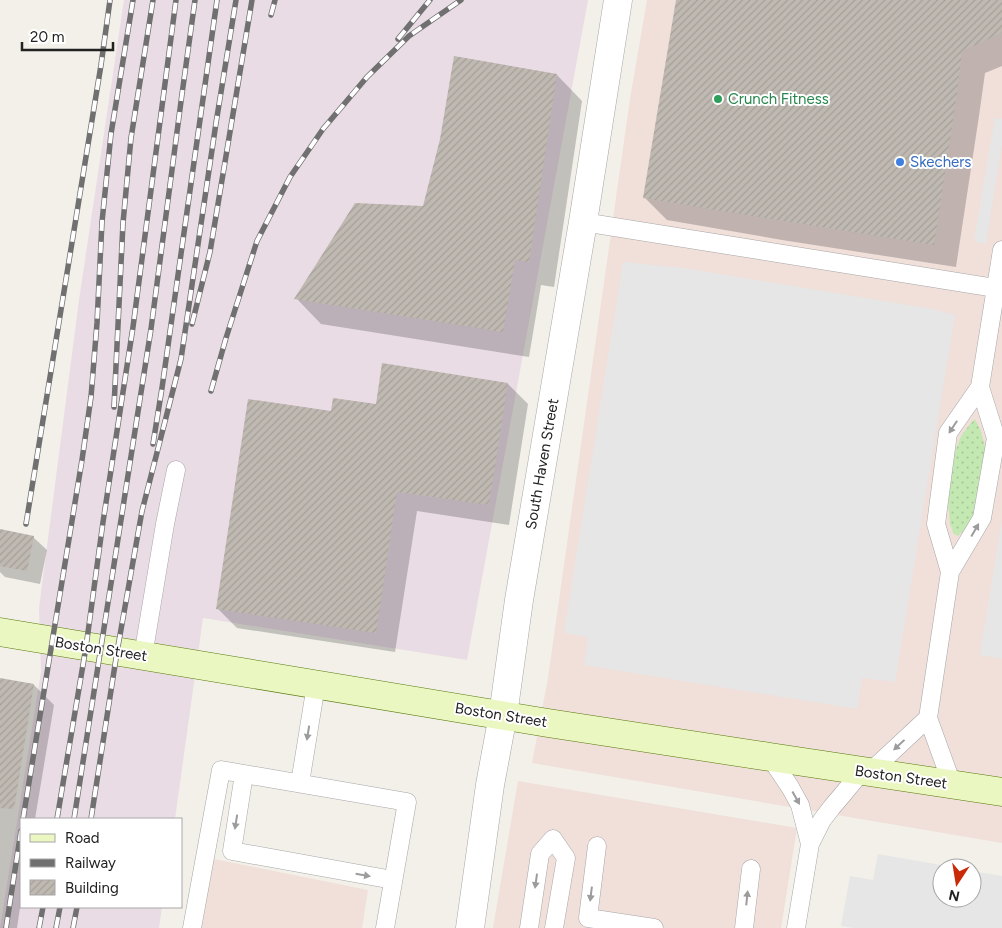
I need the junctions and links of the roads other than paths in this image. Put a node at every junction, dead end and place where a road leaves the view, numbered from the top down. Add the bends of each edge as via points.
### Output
1 (618, 0) edge
2 (583, 222) junction
3 (1002, 250) edge
4 (999, 288) edge
5 (980, 387) junction
6 (176, 470) dead end
7 (950, 572) junction
8 (0, 632) edge
9 (143, 656) junction
10 (316, 685) junction
11 (502, 715) junction
12 (928, 718) junction
13 (770, 757) junction
14 (866, 772) junction
15 (244, 774) junction
16 (300, 784) junction
17 (952, 784) junction
18 (1002, 792) edge
19 (810, 844) junction
20 (597, 846) dead end
21 (751, 869) dead end
22 (393, 880) junction
23 (192, 928) edge
24 (385, 928) edge
25 (470, 928) edge
26 (529, 928) edge
27 (554, 928) edge
28 (654, 928) edge
29 (744, 928) edge
30 (796, 928) edge

1 - 2 street, South Haven Street
2 - 4 lane
2 - 11 street, South Haven Street
3 - 4 lane
4 - 5 lane
7 -> 5 lane via 982,518 996,438
5 -> 7 lane via 948,433 936,524
6 - 9 lane
7 - 12 lane
8 - 9 main road, Boston Street
9 - 10 main road, Boston Street
10 - 11 main road, Boston Street
10 -> 16 lane
11 - 13 main road, Boston Street
11 - 25 street, South Haven Street
12 -> 14 lane
12 - 17 lane
13 - 14 main road, Boston Street
13 -> 19 lane via 800,805
14 - 17 main road, Boston Street
14 - 19 lane via 822,820
15 - 16 lane
15 -> 22 lane via 232,851
15 - 23 lane via 221,770
16 - 22 lane via 407,802
17 - 18 main road, Boston Street
19 - 30 lane
20 -> 28 lane via 588,918
29 -> 21 lane
22 - 24 lane
27 -> 26 lane via 566,858 553,839 540,854

